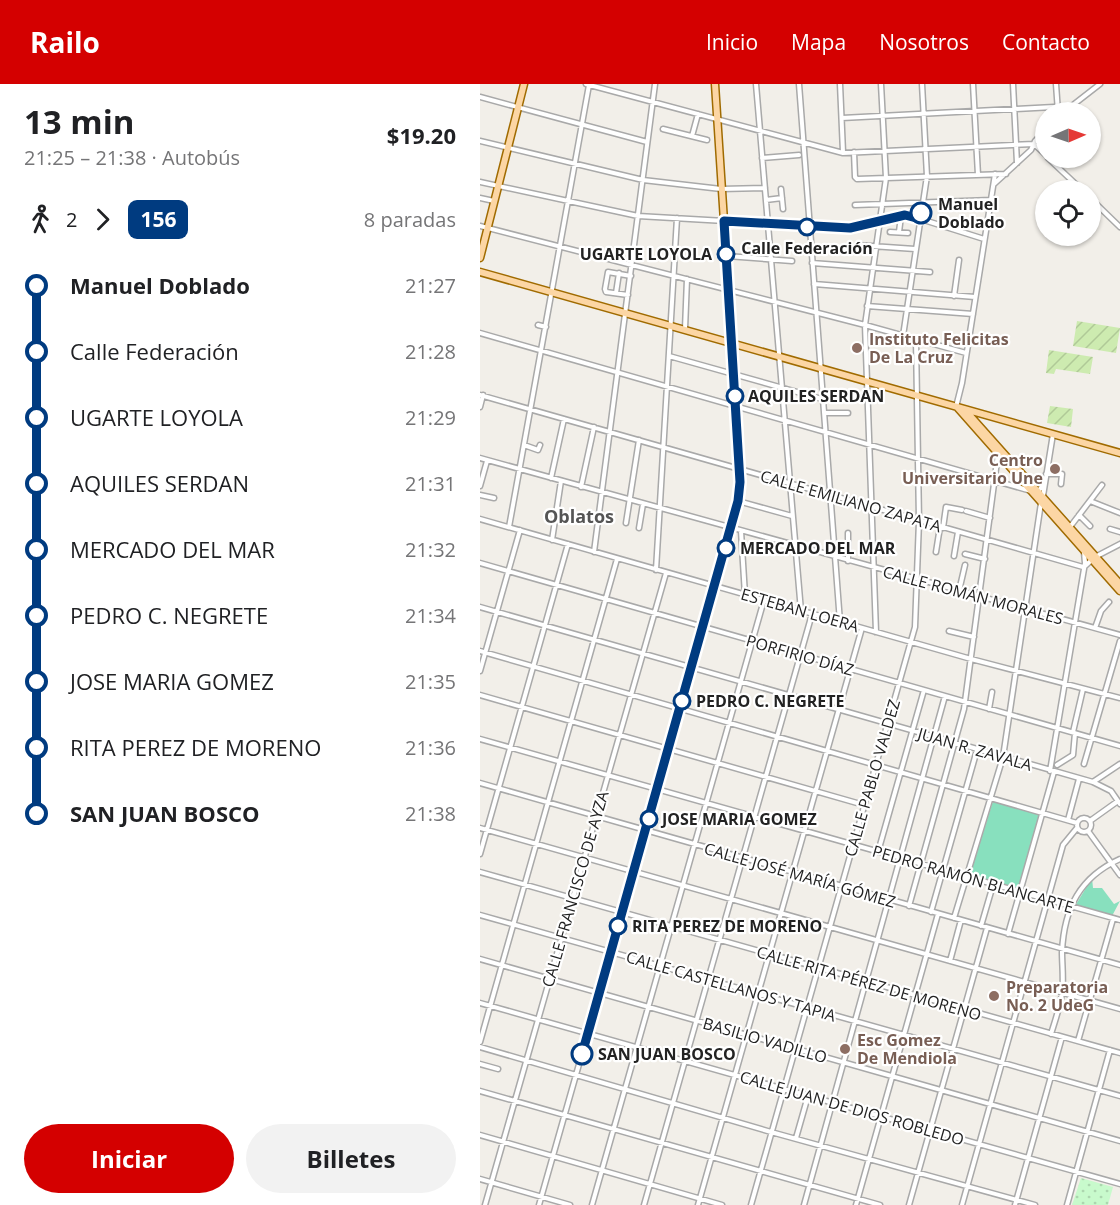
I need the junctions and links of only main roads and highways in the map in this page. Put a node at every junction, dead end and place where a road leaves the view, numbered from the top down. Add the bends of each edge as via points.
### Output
1 (524, 84) edge
2 (715, 84) edge
3 (480, 258) edge
4 (480, 272) edge
5 (732, 343) junction
6 (960, 405) junction
7 (1120, 453) edge
8 (1042, 500) junction
9 (1094, 558) junction
10 (1120, 584) edge
11 (1120, 591) edge

1 - 3 main road
2 - 5 main road
4 - 5 main road
5 - 6 main road
6 - 7 main road
6 - 8 main road
8 - 9 main road
8 - 9 main road
9 - 10 main road
9 - 11 main road

